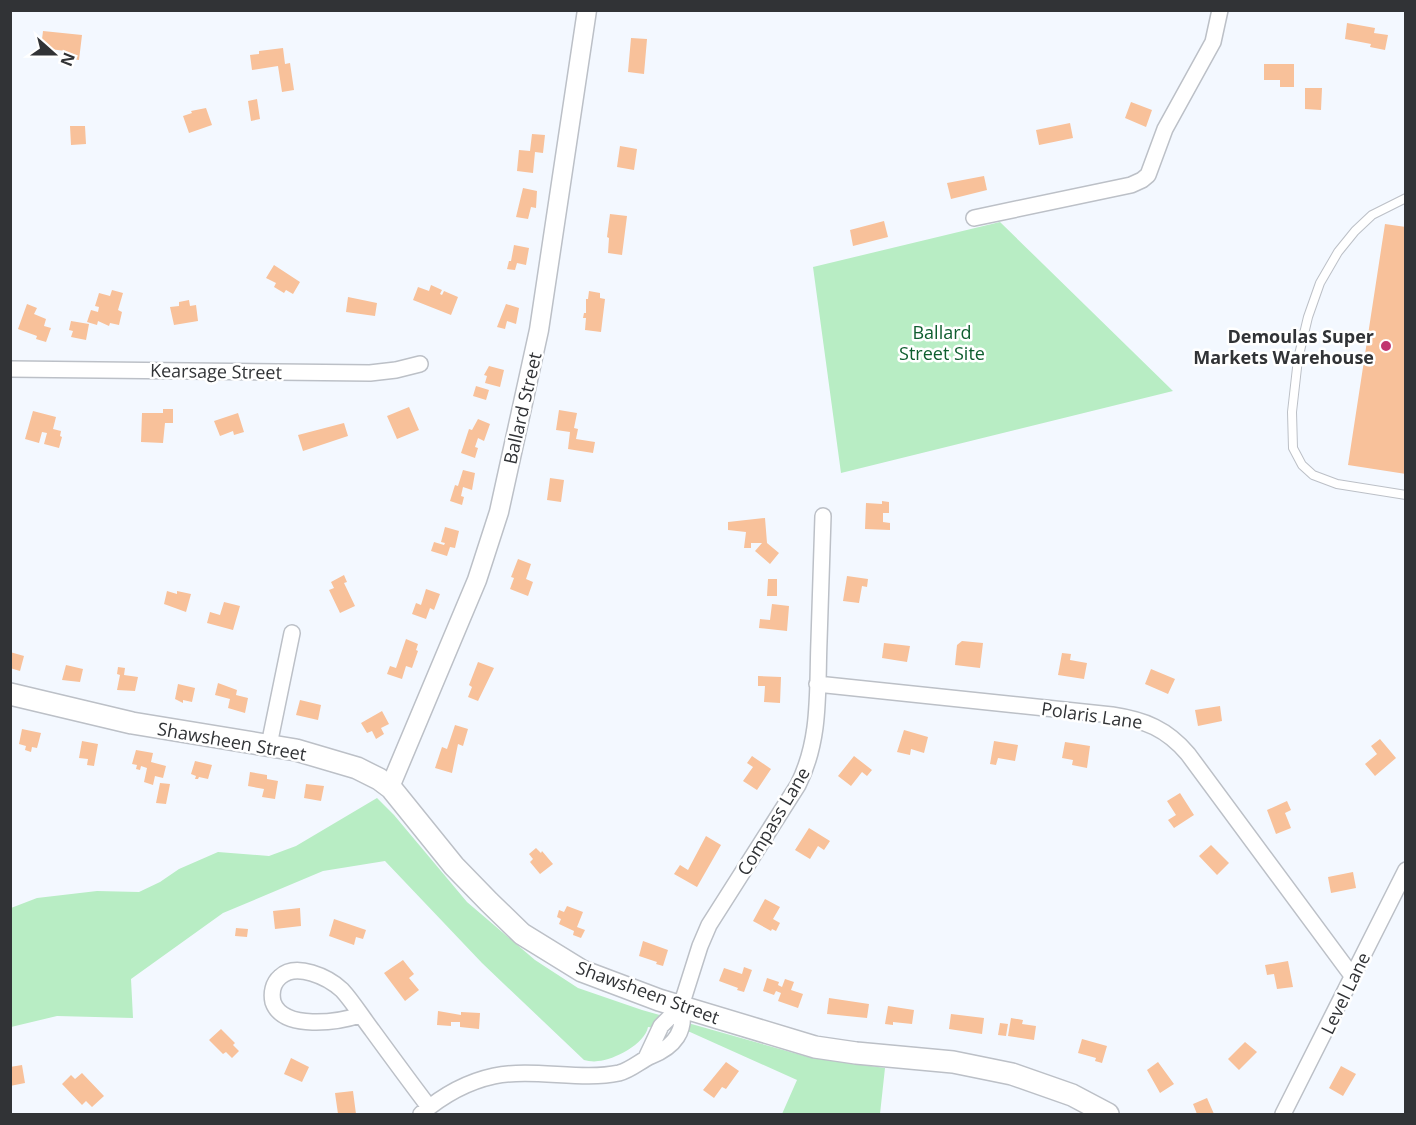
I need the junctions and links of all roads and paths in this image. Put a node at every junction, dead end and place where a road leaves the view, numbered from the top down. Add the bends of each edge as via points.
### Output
1 (587, 10) edge
2 (1220, 10) edge
3 (1406, 198) edge
4 (974, 218) dead end
5 (420, 364) dead end
6 (10, 369) edge
7 (1406, 495) edge
8 (823, 516) dead end
9 (292, 633) dead end
10 (817, 684) junction
11 (10, 694) edge
12 (269, 745) junction
13 (390, 787) junction
14 (1406, 870) edge
15 (1353, 977) junction
16 (681, 1006) junction
17 (360, 1015) junction
18 (425, 1111) edge
19 (1108, 1114) edge
20 (1283, 1114) edge

1 - 13 street, Ballard Street via 539,330 499,512 477,580
2 - 4 street via 1213,42 1165,129 1148,175 1131,185
3 - 7 lane via 1372,215 1338,252 1320,283 1298,359 1292,412 1293,447 1302,465 1313,475 1337,484
5 - 6 street, Kearsage Street via 370,373
8 - 10 street, Compass Lane
9 - 12 street
10 - 15 street, Polaris Lane via 1113,715 1161,729 1188,754
10 - 16 street, Compass Lane via 813,746 807,767 709,926
11 - 12 main road, Shawsheen Street via 132,723
12 - 13 main road, Shawsheen Street via 357,768
13 - 16 main road, Shawsheen Street via 454,866 522,934 582,971
14 - 15 street, Level Lane
15 - 20 street, Level Lane
16 - 18 street, Compass Lane via 684,1022 680,1033 664,1050 636,1066 616,1073 495,1076 460,1087
16 - 19 main road, Shawsheen Street via 815,1047 953,1062 1012,1074 1072,1095
17 - 17 street via 342,990 300,970 281,976 273,988 276,1008 287,1017 333,1022
17 - 18 street

